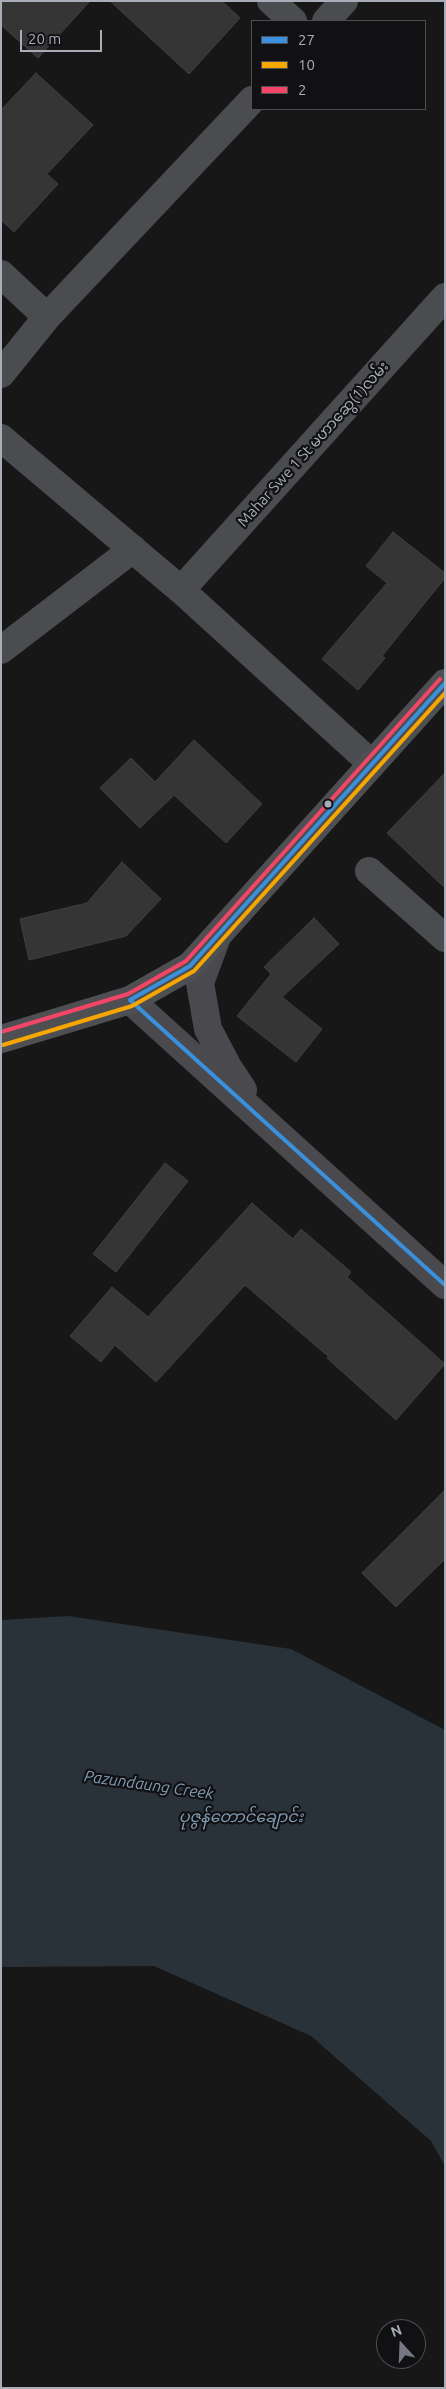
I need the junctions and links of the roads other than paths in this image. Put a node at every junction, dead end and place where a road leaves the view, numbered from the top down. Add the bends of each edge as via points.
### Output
1 (271, 1) edge
2 (344, 1) edge
3 (292, 20) edge
4 (327, 20) edge
5 (251, 101) edge
6 (1, 274) edge
7 (445, 297) edge
8 (47, 317) junction
9 (1, 374) edge
10 (1, 438) edge
11 (133, 549) junction
12 (182, 590) junction
13 (1, 650) edge
14 (445, 683) edge
15 (372, 764) junction
16 (369, 871) dead end
17 (217, 937) junction
18 (445, 938) edge
19 (130, 1000) junction
20 (1, 1039) edge
21 (265, 1122) junction
22 (445, 1285) edge

1 - 3 street
2 - 4 street
5 - 8 street
6 - 8 street
7 - 12 street, Mahar Swe 1 St မဟာဆွေ(1)လမ်း
8 - 9 street
10 - 11 street
11 - 12 street
11 - 13 street
12 - 15 street
14 - 15 main road
15 - 17 main road
16 - 18 street
17 - 19 main road via 190,966
17 - 21 main road via 200,983 208,1029 228,1067
19 - 20 main road
19 - 21 main road
21 - 22 main road

